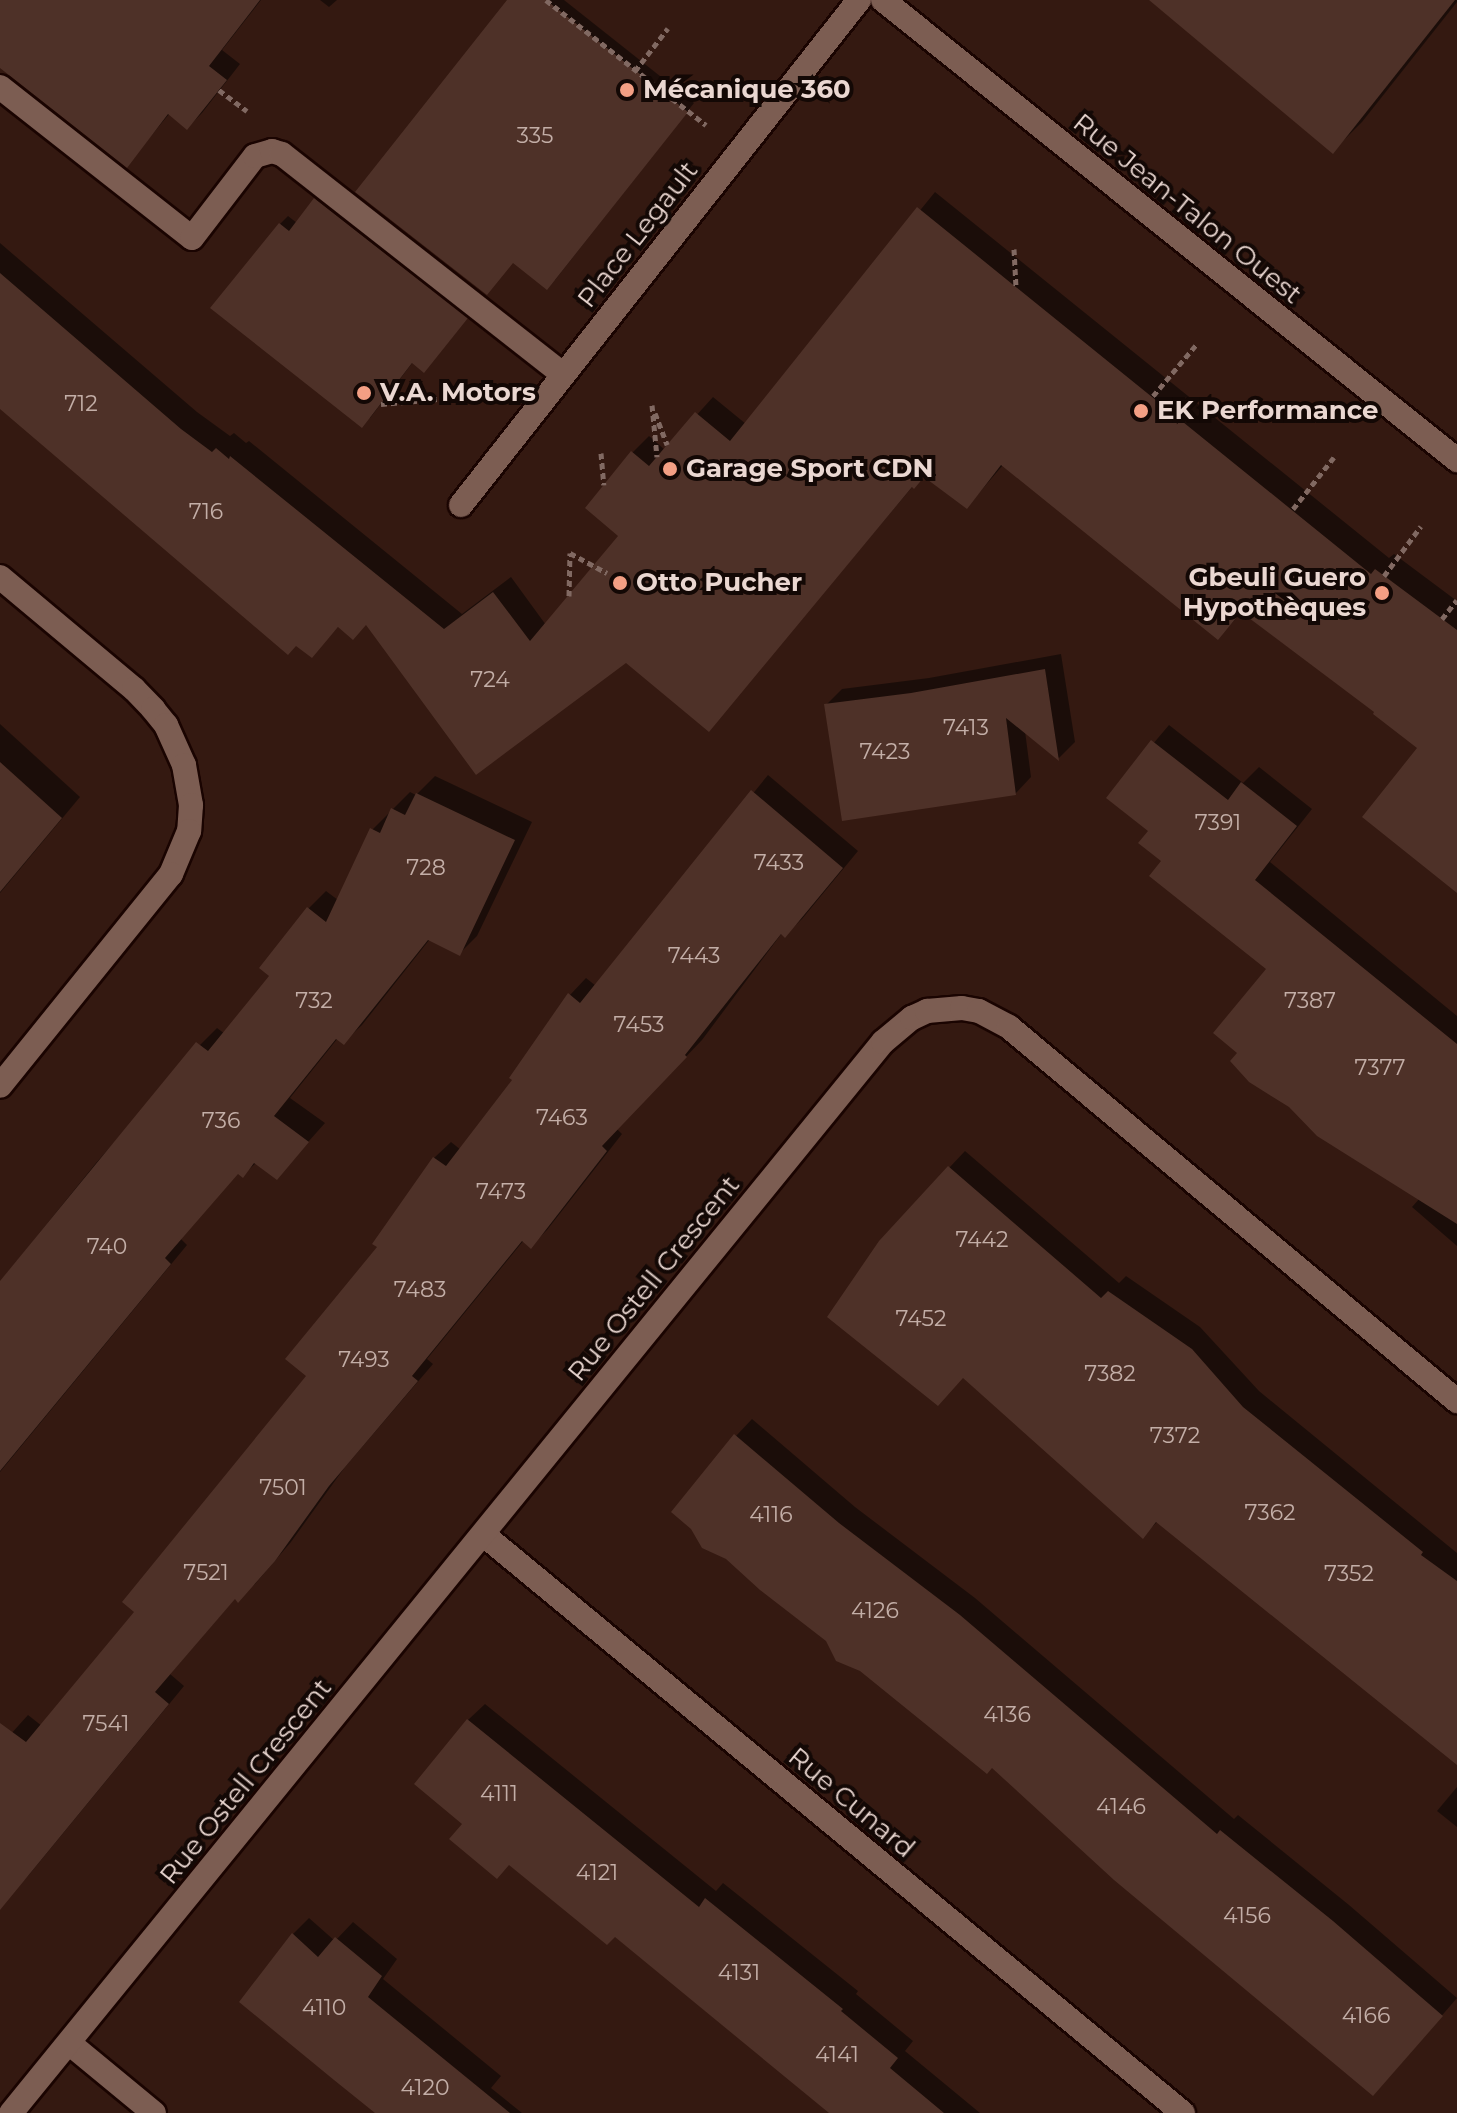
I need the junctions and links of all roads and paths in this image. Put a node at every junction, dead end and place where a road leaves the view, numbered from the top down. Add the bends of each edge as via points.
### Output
1 (546, 0) edge
2 (859, 0) edge
3 (883, 0) edge
4 (668, 28) dead end
5 (635, 71) junction
6 (0, 87) edge
7 (688, 112) dead end
8 (1014, 249) dead end
9 (1016, 286) dead end
10 (1196, 345) dead end
11 (563, 374) junction
12 (1153, 396) dead end
13 (449, 398) dead end
14 (381, 404) dead end
15 (667, 445) dead end
16 (601, 453) dead end
17 (657, 457) dead end
18 (1334, 457) dead end
19 (1457, 460) edge
20 (604, 485) dead end
21 (461, 505) dead end
22 (1293, 509) dead end
23 (1421, 526) dead end
24 (607, 573) dead end
25 (1384, 576) dead end
26 (0, 577) edge
27 (569, 596) dead end
28 (1457, 600) edge
29 (1443, 618) dead end
30 (0, 1086) edge
31 (1457, 1401) edge
32 (484, 1535) junction
33 (69, 2043) junction
34 (11, 2113) edge
35 (154, 2113) edge
36 (1183, 2113) edge

1 - 5 path
2 - 11 street, Place Legault
3 - 19 street, Rue Jean-Talon Ouest
4 - 5 path
5 - 7 path
6 - 11 street via 192,238 255,156 282,154
8 - 9 path
10 - 12 path
11 - 21 street, Place Legault
13 - 14 path
15 - 17 path via 652,405
16 - 20 path
18 - 22 path
23 - 25 path
24 - 27 path via 570,553
26 - 30 street via 153,709 184,765 191,805 189,831 171,874
28 - 29 path
31 - 32 street, Rue Ostell Crescent via 1009,1027 979,1011 944,1008 912,1018 883,1042
32 - 33 street, Rue Ostell Crescent
32 - 36 street, Rue Cunard
33 - 34 street, Rue Ostell Crescent
33 - 35 street

